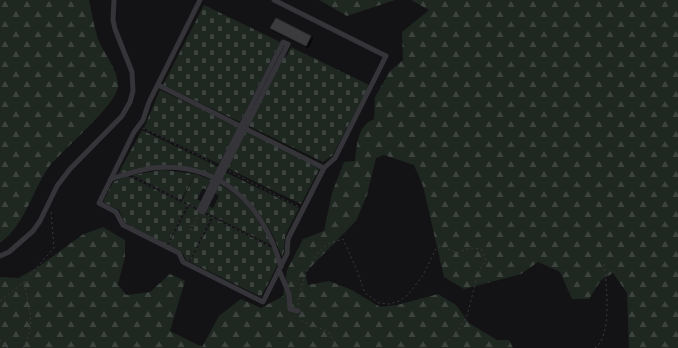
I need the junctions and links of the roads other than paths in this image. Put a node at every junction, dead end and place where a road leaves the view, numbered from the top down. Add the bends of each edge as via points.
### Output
1 (114, 0) edge
2 (200, 0) edge
3 (274, 0) edge
4 (158, 85) junction
5 (243, 128) junction
6 (324, 168) junction
7 (111, 179) junction
8 (217, 180) junction
9 (201, 211) road end
10 (0, 256) edge
11 (280, 268) junction
12 (298, 311) road end

1 - 10 lane via 115,29 133,77 130,102 122,116 74,164 33,231 9,252
2 - 4 lane
3 - 6 lane via 386,56 335,158
4 - 5 lane
4 - 7 lane via 143,120 134,132
5 - 5 lane via 283,42 288,44
5 - 6 lane
5 - 8 lane
6 - 11 lane via 288,239 287,254
7 - 8 lane via 151,168 165,168 191,171
7 - 11 lane via 99,203 116,212 123,225 179,253 183,262 263,302
8 - 9 lane
8 - 11 lane via 239,195 258,215 271,236
11 - 12 lane via 289,294 290,309

